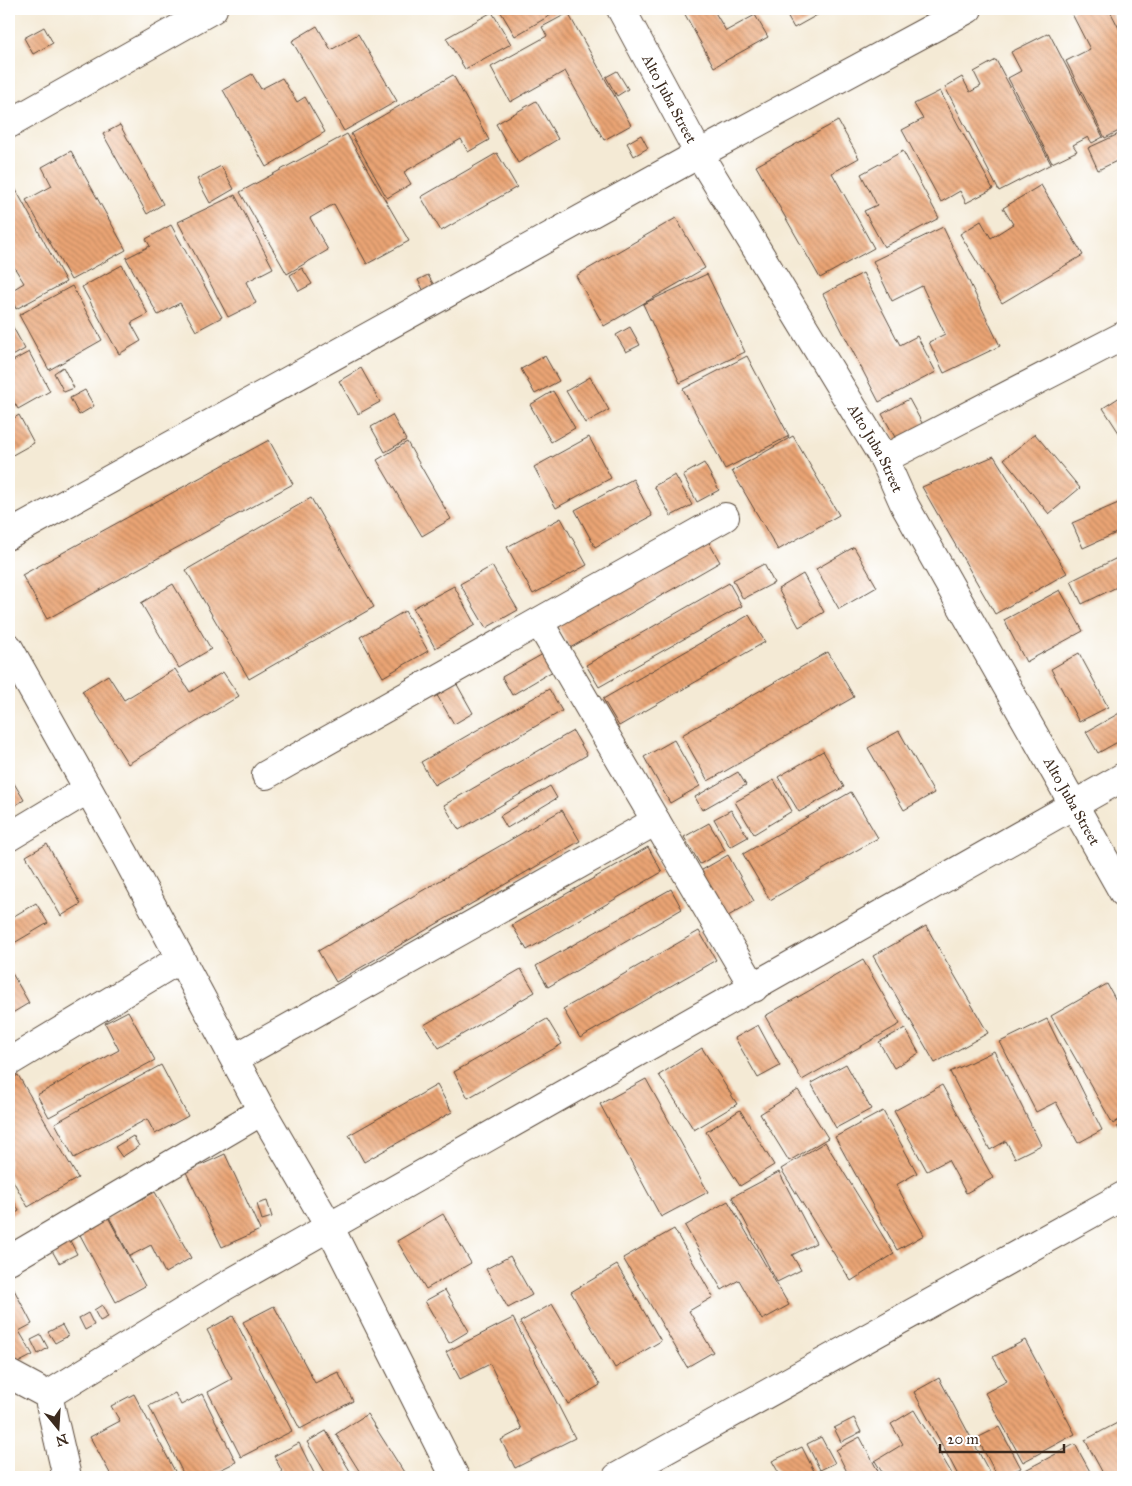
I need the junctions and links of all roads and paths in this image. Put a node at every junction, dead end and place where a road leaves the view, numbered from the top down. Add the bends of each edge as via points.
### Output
1 (213, 9) edge
2 (621, 9) edge
3 (968, 9) edge
4 (9, 124) edge
5 (699, 154) junction
6 (1123, 336) edge
7 (884, 459) junction
8 (725, 517) dead end
9 (9, 535) edge
10 (539, 622) junction
11 (9, 648) edge
12 (266, 775) dead end
13 (1123, 777) edge
14 (87, 790) junction
15 (1074, 803) junction
16 (656, 821) junction
17 (9, 837) edge
18 (1123, 892) edge
19 (180, 959) junction
20 (754, 988) junction
21 (235, 1058) junction
22 (9, 1062) edge
23 (262, 1111) junction
24 (1123, 1196) edge
25 (330, 1228) junction
26 (9, 1260) edge
27 (9, 1374) edge
28 (48, 1395) junction
29 (67, 1477) edge
30 (455, 1477) edge
31 (617, 1477) edge

1 - 4 street
2 - 5 street, Alto Juba Street
3 - 5 street
5 - 7 street, Alto Juba Street
5 - 9 street
6 - 7 street
7 - 15 street, Alto Juba Street via 905,506
8 - 10 street
10 - 12 street
10 - 16 street
11 - 14 street
13 - 15 street
14 - 17 street
14 - 19 street
15 - 18 street, Alto Juba Street
15 - 20 street
16 - 20 street
16 - 21 street
19 - 21 street
19 - 22 street
20 - 25 street
21 - 23 street
23 - 25 street
23 - 26 street
24 - 31 street
25 - 28 street via 225,1286
25 - 30 street
27 - 28 street
28 - 29 street

